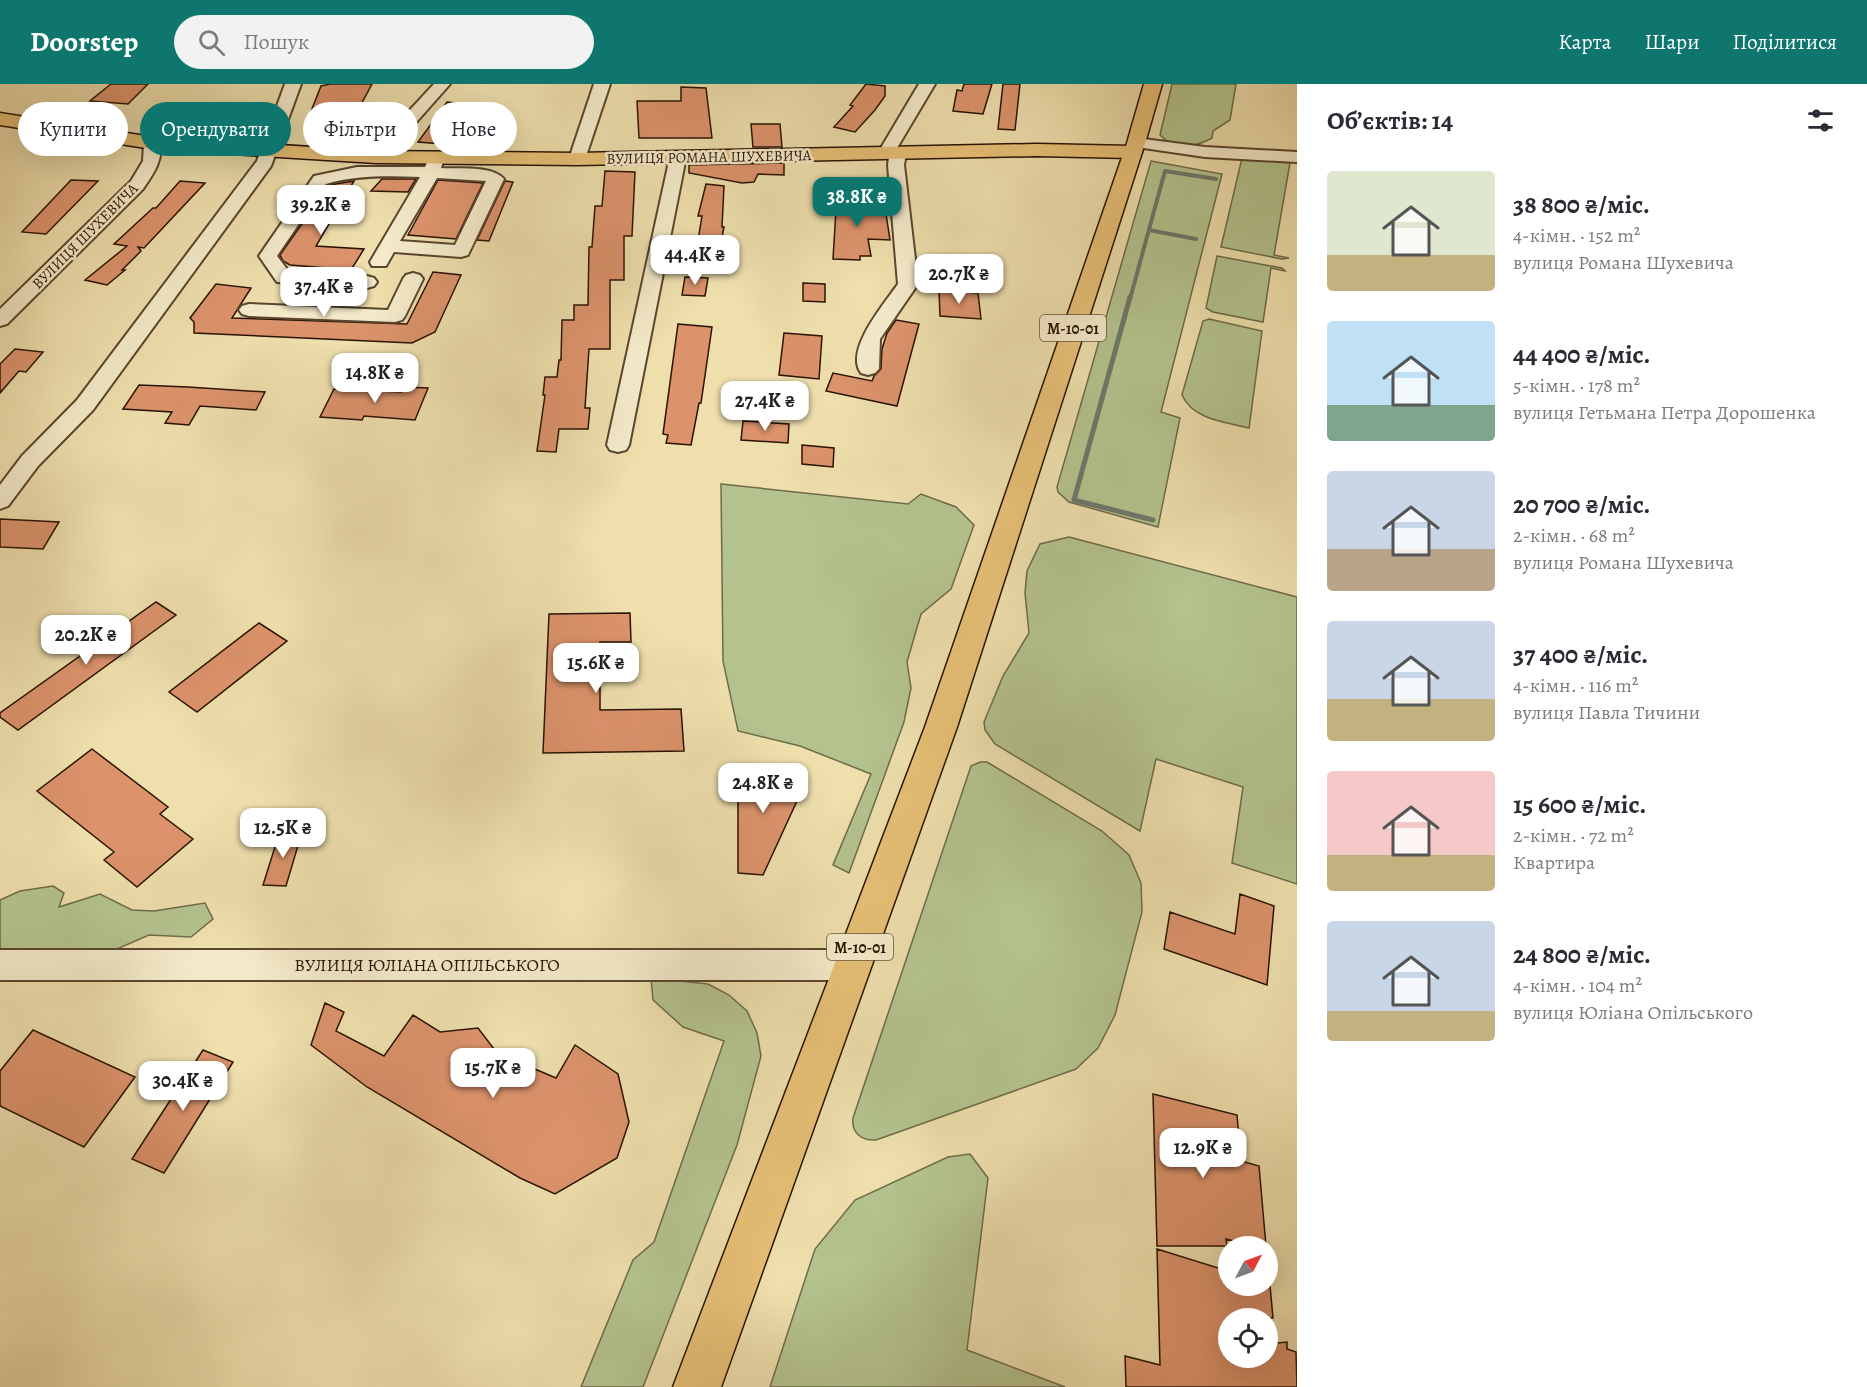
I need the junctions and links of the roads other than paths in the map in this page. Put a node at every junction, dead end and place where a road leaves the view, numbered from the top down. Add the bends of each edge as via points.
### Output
1 (293, 84) edge
2 (442, 84) edge
3 (602, 84) edge
4 (927, 84) edge
5 (1153, 84) edge
6 (286, 102) edge
7 (0, 119) edge
8 (140, 141) edge
9 (1134, 148) junction
10 (291, 153) edge
11 (892, 153) junction
12 (153, 156) edge
13 (267, 156) edge
14 (376, 157) junction
15 (678, 157) junction
16 (1297, 157) edge
17 (577, 159) junction
18 (434, 166) junction
19 (388, 246) junction
20 (412, 279) dead end
21 (367, 282) junction
22 (249, 310) dead end
23 (350, 314) junction
24 (0, 320) edge
25 (868, 369) dead end
26 (618, 445) dead end
27 (0, 501) edge
28 (0, 965) edge
29 (853, 965) junction
30 (697, 1387) edge

1 - 6 street
2 - 14 street
3 - 17 street
4 - 11 street
5 - 9 main road, М-10-01
7 - 8 main road, ВУЛИЦЯ РОМАНА ШУХЕВИЧА
9 - 11 main road, ВУЛИЦЯ РОМАНА ШУХЕВИЧА
9 - 16 street via 1261,152
9 - 29 main road, М-10-01 via 941,728
10 - 14 main road, ВУЛИЦЯ РОМАНА ШУХЕВИЧА
11 - 15 main road, ВУЛИЦЯ РОМАНА ШУХЕВИЧА
11 - 25 street via 908,284 870,339
12 - 24 street, ВУЛИЦЯ ШУХЕВИЧА via 137,185
13 - 27 street via 85,405 30,461
14 - 18 main road, ВУЛИЦЯ РОМАНА ШУХЕВИЧА
15 - 17 main road, ВУЛИЦЯ РОМАНА ШУХЕВИЧА
15 - 26 street
17 - 18 main road, ВУЛИЦЯ РОМАНА ШУХЕВИЧА
18 - 19 street
18 - 19 street via 495,179 461,251
18 - 21 street via 350,172 320,180 268,256 284,278
19 - 21 street
20 - 23 street via 395,316
21 - 23 street
22 - 23 street
28 - 29 street, ВУЛИЦЯ ЮЛІАНА ОПІЛЬСЬКОГО
29 - 30 main road, М-10-01

